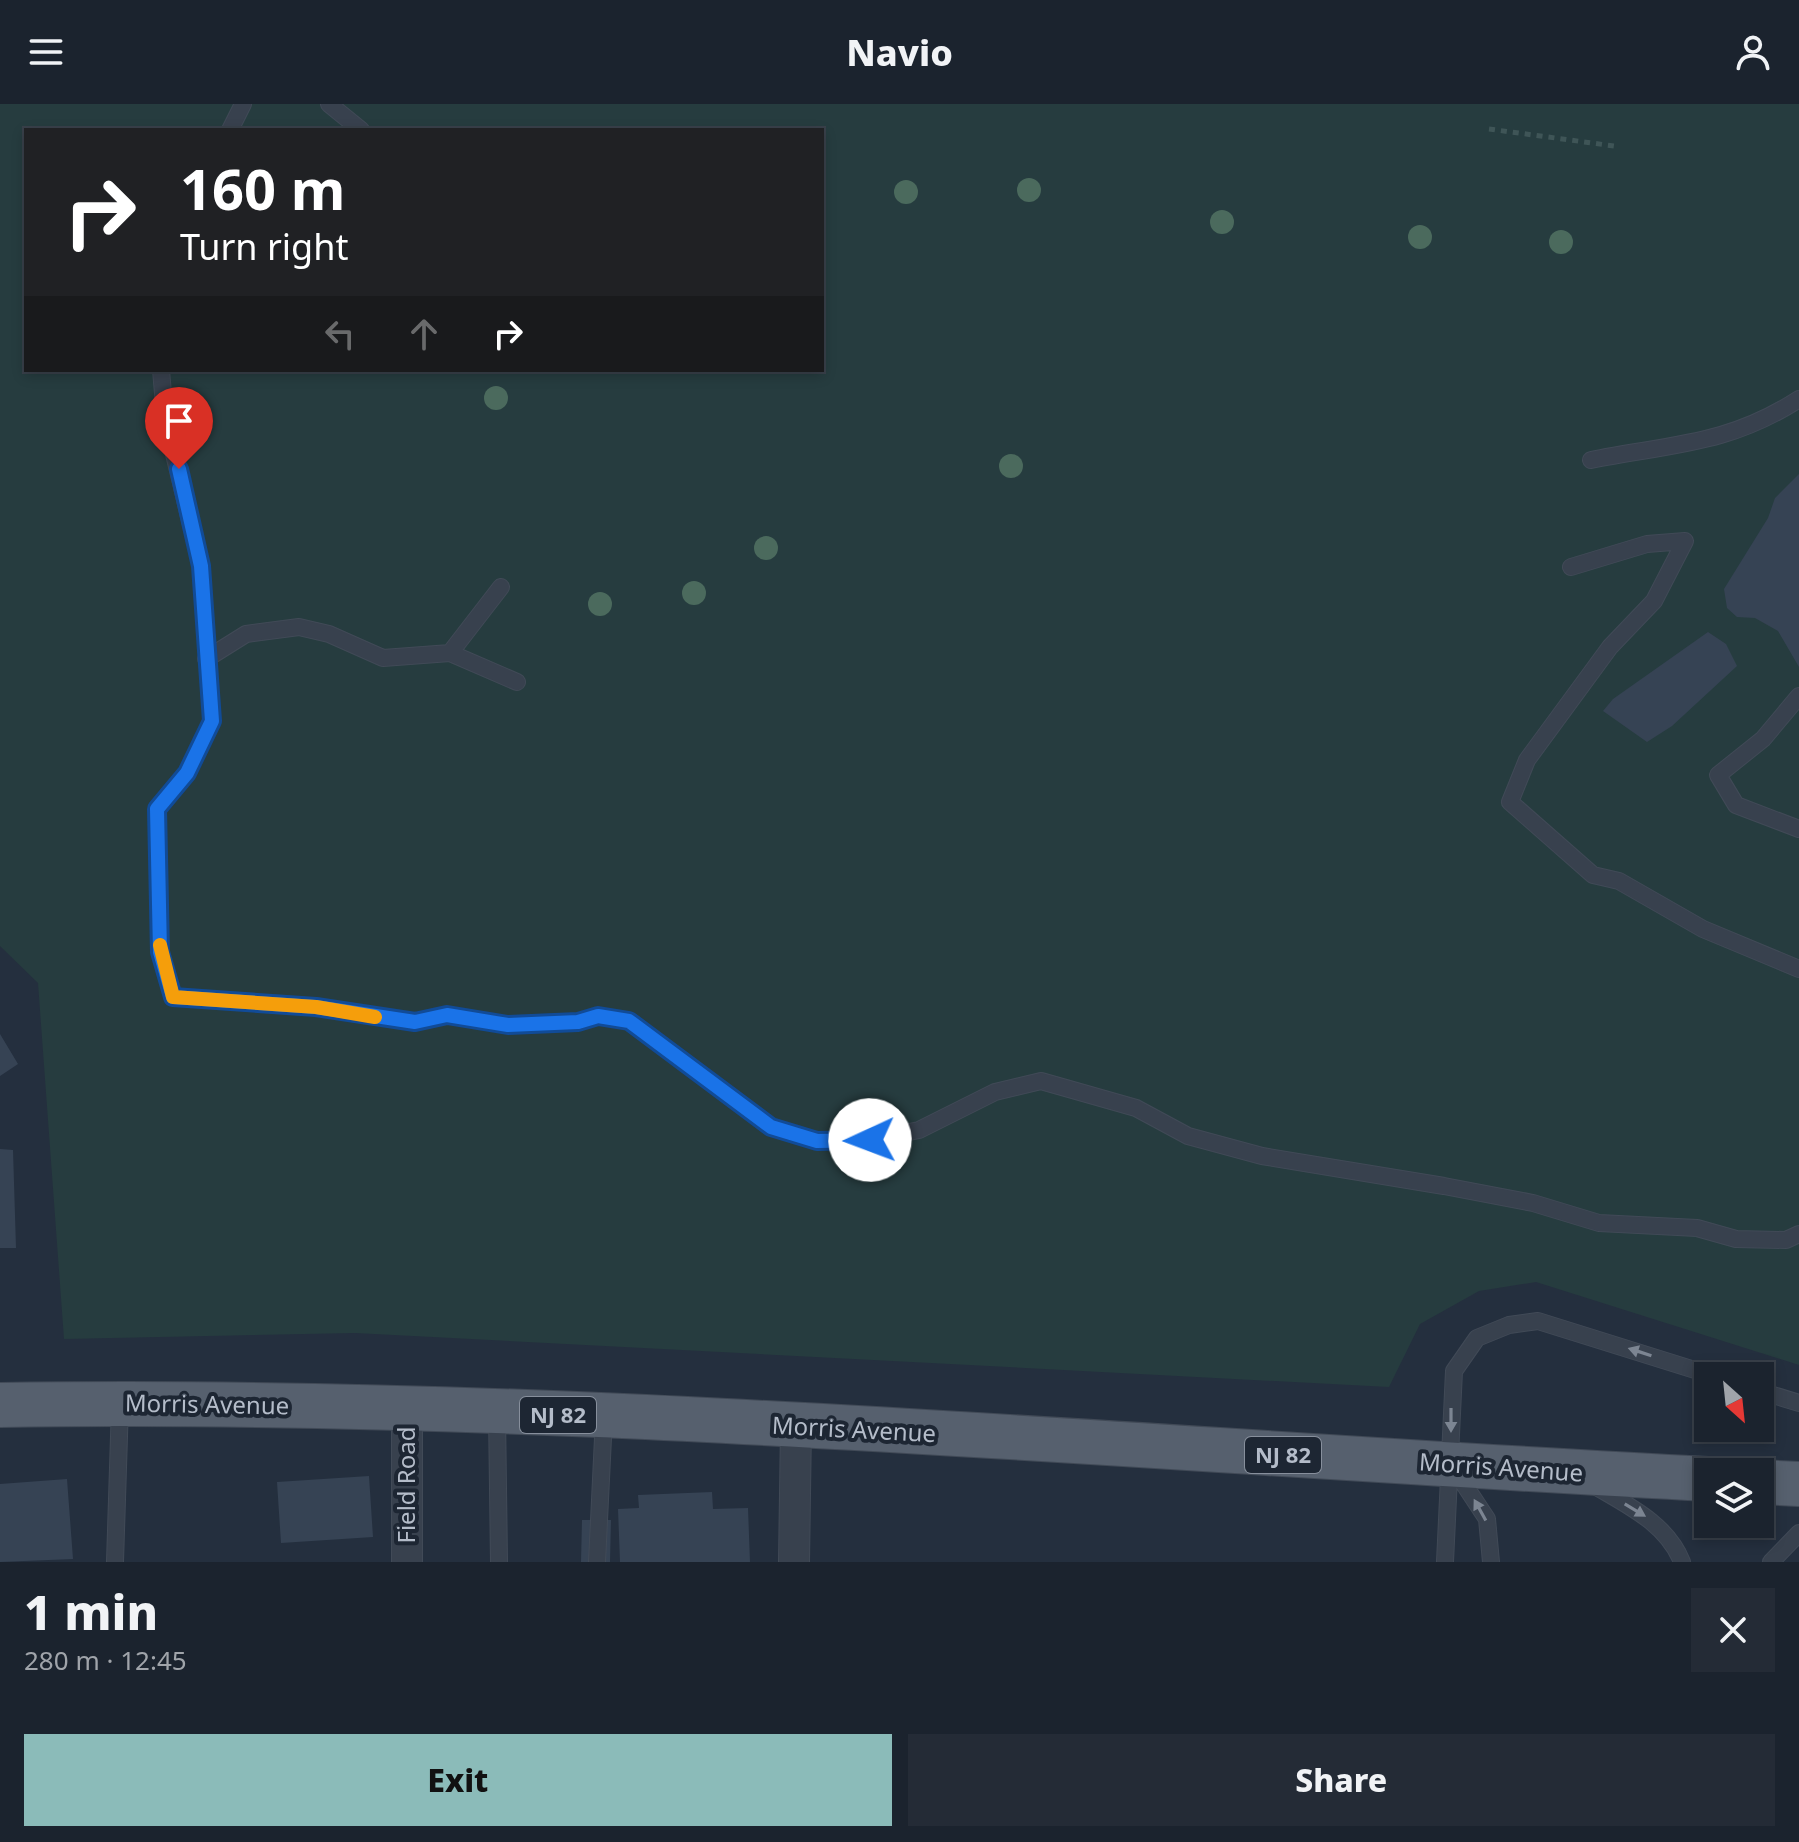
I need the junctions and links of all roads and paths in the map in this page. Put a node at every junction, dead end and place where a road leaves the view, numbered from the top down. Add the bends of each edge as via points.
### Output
1 (243, 104) edge
2 (329, 104) edge
3 (231, 128) edge
4 (359, 128) edge
5 (1489, 129) dead end
6 (1614, 146) dead end
7 (161, 372) edge
8 (1799, 399) edge
9 (1591, 460) dead end
10 (1571, 567) dead end
11 (501, 587) dead end
12 (450, 653) junction
13 (206, 659) junction
14 (517, 682) dead end
15 (1799, 696) edge
16 (1799, 829) edge
17 (1799, 969) edge
18 (1799, 1234) edge
19 (1694, 1370) edge
20 (1774, 1395) edge
21 (120, 1403) junction
22 (1799, 1403) edge
23 (0, 1405) edge
24 (407, 1409) junction
25 (497, 1413) junction
26 (604, 1417) junction
27 (796, 1426) junction
28 (1450, 1464) junction
29 (1573, 1472) junction
30 (1694, 1478) edge
31 (1774, 1483) edge
32 (1799, 1484) edge
33 (1799, 1533) edge
34 (115, 1562) edge
35 (407, 1562) edge
36 (499, 1562) edge
37 (597, 1562) edge
38 (794, 1562) edge
39 (1445, 1562) edge
40 (1491, 1562) edge
41 (1682, 1562) edge
42 (1771, 1562) edge

1 - 3 lane
2 - 4 lane
5 - 6 path
7 - 13 lane via 165,417 201,566
8 - 9 lane via 1730,435
10 - 17 lane via 1647,544 1685,541 1654,601 1610,647 1527,760 1510,802 1593,875 1619,881 1703,929
11 - 12 lane
12 - 13 lane via 383,658 299,627 246,634
12 - 14 lane
13 - 18 lane via 212,721 187,773 157,809 160,952 173,997 300,1006 415,1022 447,1015 508,1025 598,1016 629,1021 771,1127 817,1141 870,1140 919,1130 995,1092 1041,1081 1136,1108 1188,1136 1262,1156 1459,1188 1599,1223 1697,1228 1736,1239 1786,1240
15 - 16 lane via 1763,739 1718,775 1736,805
19 -> 28 lane via 1538,1321 1509,1325 1477,1338 1454,1371
20 - 22 lane
21 - 23 main road, Morris Avenue / NJ 82
21 - 24 main road, Morris Avenue / NJ 82
21 - 34 lane
24 - 25 main road, Morris Avenue / NJ 82
24 - 35 street, Field Road
25 - 26 main road, Morris Avenue / NJ 82
25 - 36 lane
26 - 27 main road, Morris Avenue / NJ 82
26 - 37 lane
27 - 28 main road, Morris Avenue / NJ 82
27 - 38 street
28 - 29 main road, Morris Avenue / NJ 82
28 - 39 lane
40 -> 28 lane via 1487,1519
29 - 30 main road, Morris Avenue / NJ 82
29 -> 41 lane via 1647,1518 1668,1537
31 - 32 main road
33 - 42 lane

